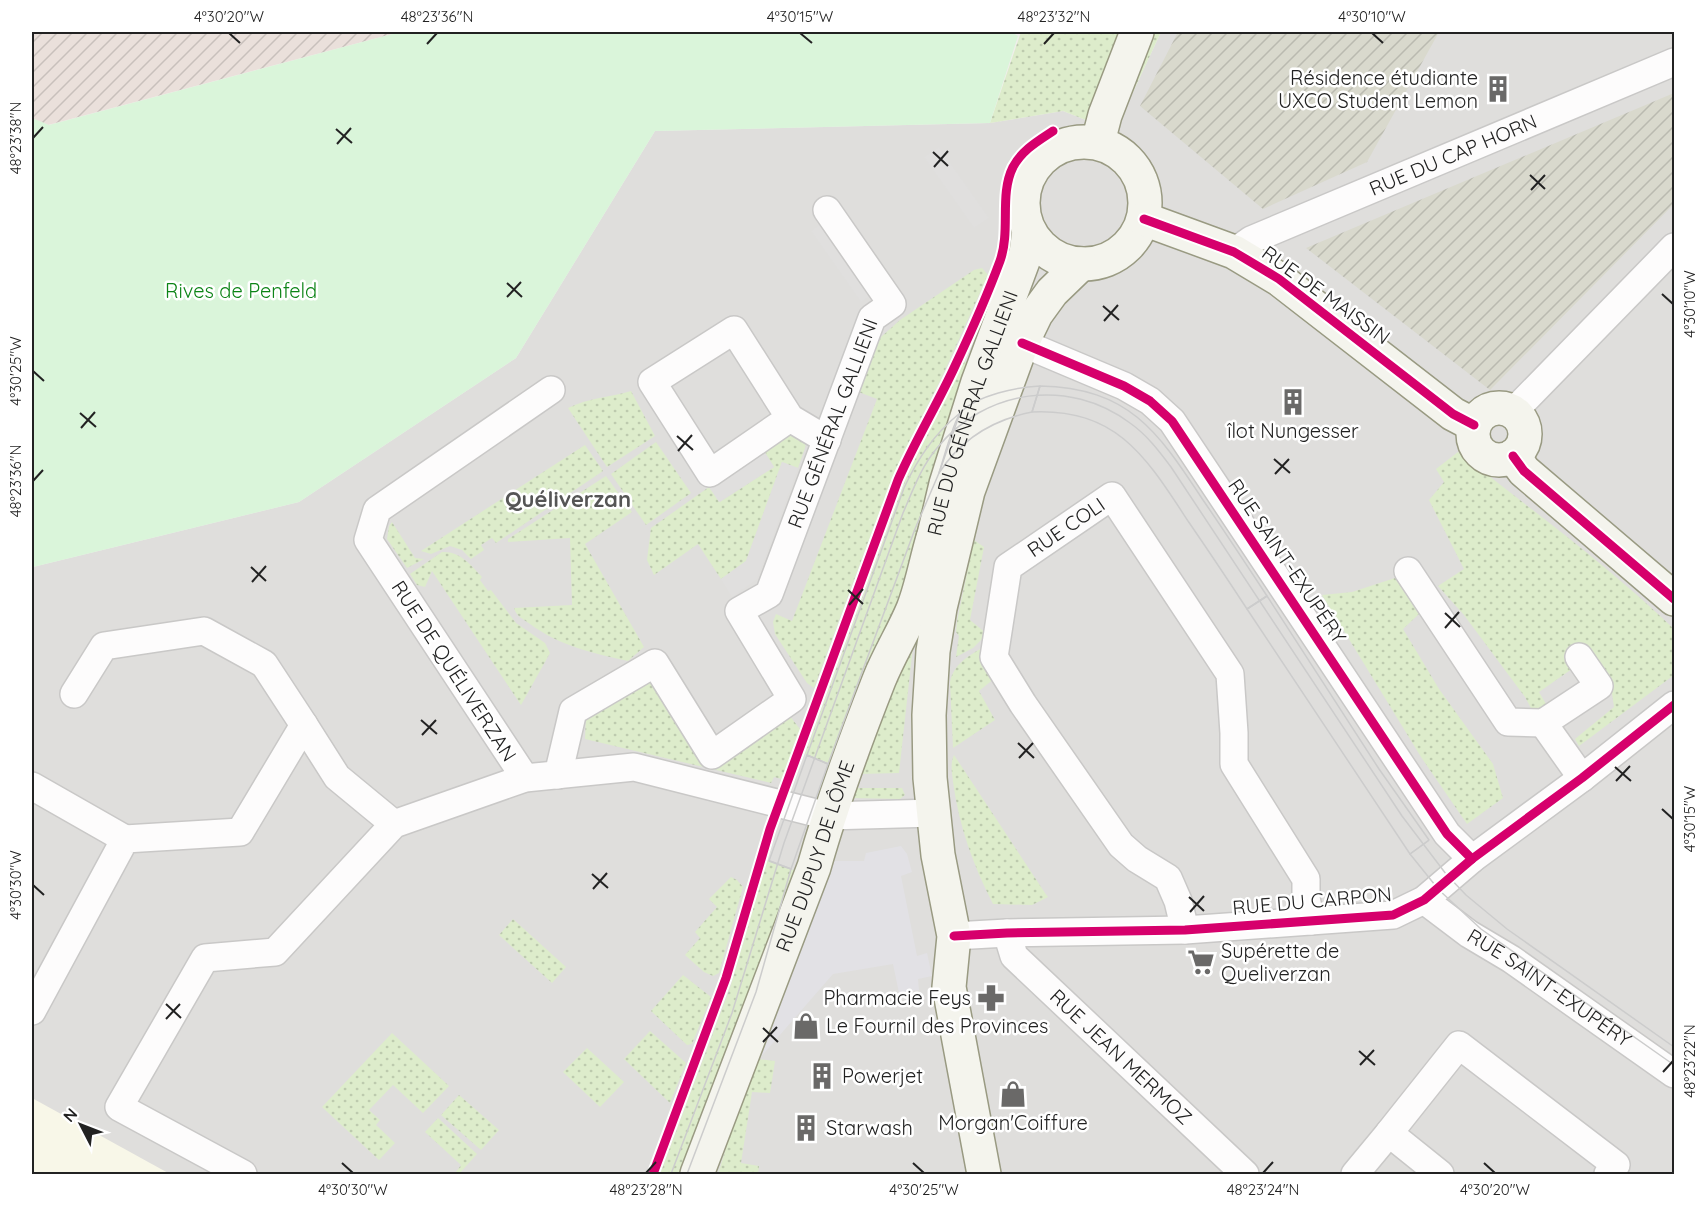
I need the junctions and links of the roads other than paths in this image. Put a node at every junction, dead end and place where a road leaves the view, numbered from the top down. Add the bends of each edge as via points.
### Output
1 (1137, 32) edge
2 (1674, 62) edge
3 (1098, 142) junction
4 (827, 210) dead end
5 (1144, 219) junction
6 (1029, 231) junction
7 (1674, 247) edge
8 (1234, 252) junction
9 (1081, 264) junction
10 (1022, 343) junction
11 (551, 390) dead end
12 (1513, 412) junction
13 (790, 418) junction
14 (1473, 425) junction
15 (827, 440) junction
16 (1513, 456) junction
17 (933, 538) junction
18 (1408, 571) dead end
19 (1674, 598) edge
20 (1579, 657) dead end
21 (74, 694) dead end
22 (1674, 705) edge
23 (1543, 723) junction
24 (304, 725) junction
25 (558, 775) junction
26 (525, 778) junction
27 (1582, 778) junction
28 (32, 786) edge
29 (923, 813) junction
30 (828, 816) junction
31 (394, 824) junction
32 (125, 839) junction
33 (1472, 859) junction
34 (1424, 900) junction
35 (1311, 921) junction
36 (1185, 930) junction
37 (1007, 933) junction
38 (954, 936) junction
39 (949, 987) junction
40 (35, 996) edge
41 (1674, 1074) edge
42 (1389, 1133) junction
43 (243, 1174) edge
44 (697, 1174) edge
45 (984, 1174) edge
46 (1245, 1174) edge
47 (1355, 1174) edge
48 (1440, 1174) edge
49 (1608, 1174) edge

1 - 3 main road
2 - 8 street, RUE DU CAP HORN via 1251,240
3 - 5 main road via 1126,157 1137,170 1144,185
3 - 6 main road via 1058,146 1038,162 1023,193
4 - 15 street, RUE GÉNÉRAL GALLIENI via 892,304 872,318
5 - 8 main road, RUE DE MAISSIN
5 - 9 main road via 1135,238 1120,253 1102,262
6 - 9 main road via 1051,255
6 - 17 main road, RUE DU GÉNÉRAL GALLIENI via 1026,253 953,460
7 - 12 street
8 - 14 main road, RUE DE MAISSIN via 1279,279 1453,414
9 - 10 main road, RUE DU GÉNÉRAL GALLIENI via 1052,292
10 - 29 main road, RUE DU GÉNÉRAL GALLIENI via 968,491 940,608 929,715 930,777
10 - 33 street, RUE SAINT-EXUPÉRY via 1124,386 1150,401 1172,421 1447,834
11 - 26 street, RUE DE QUÉLIVERZAN via 377,510 368,540
12 - 14 main road via 1488,410
12 - 16 main road via 1524,425 1525,434 1520,450
13 - 13 street via 734,330 652,382 710,473
13 - 15 street
14 - 16 main road via 1472,436 1481,454 1497,460
15 - 25 street, RUE GÉNÉRAL GALLIENI via 769,594 739,611 792,699 712,755 655,663 573,711
16 - 19 main road via 1524,471
17 - 29 main road, RUE DU GÉNÉRAL GALLIENI via 933,572 908,729 909,780
17 - 30 main road, RUE DUPUY DE LÔME via 914,605 881,676
18 - 23 street via 1508,722
20 - 23 street via 1599,686
21 - 24 street via 104,646 204,631 264,664
22 - 27 street, RUE DU CARPON
23 - 27 street
24 - 31 street via 337,777
24 - 32 street via 240,832
25 - 26 street, RUE DE QUÉLIVERZAN
25 - 30 street, RUE DE QUÉLIVERZAN via 634,766
26 - 31 street
27 - 33 street, RUE DU CARPON
28 - 32 street
29 - 30 street, RUE DE QUÉLIVERZAN
29 - 38 main road, RUE DU GÉNÉRAL GALLIENI via 938,855
29 - 39 main road, RUE DU GÉNÉRAL GALLIENI via 917,860 939,968
30 - 44 main road, RUE DUPUY DE LÔME via 814,867
31 - 43 street via 275,952 205,958 119,1107
32 - 40 street
33 - 34 street, RUE DU CARPON
34 - 35 street, RUE DU CARPON via 1393,915
34 - 41 street, RUE SAINT-EXUPÉRY
35 - 36 street, RUE DU CARPON
35 - 36 street, RUE COLI via 1306,879 1234,764 1230,674 1112,496 1008,567 994,657 1121,845 1168,878
36 - 37 street, RUE DU CARPON
37 - 38 street, RUE DU CARPON
37 - 46 street, RUE JEAN MERMOZ via 1014,956
38 - 39 main road, RUE DU GÉNÉRAL GALLIENI
39 - 45 main road, RUE DU GÉNÉRAL GALLIENI
42 - 47 street
42 - 48 street
42 - 49 street via 1459,1045 1616,1165

